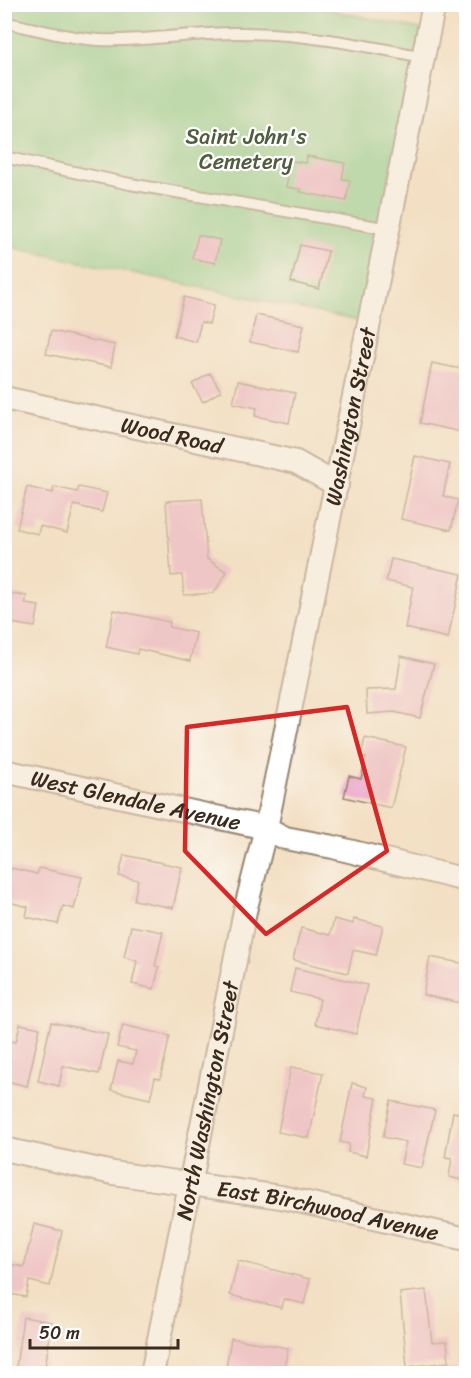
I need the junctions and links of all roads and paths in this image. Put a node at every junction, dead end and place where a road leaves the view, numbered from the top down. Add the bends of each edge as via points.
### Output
1 (434, 4) edge
2 (4, 22) edge
3 (423, 57) junction
4 (4, 157) edge
5 (388, 229) junction
6 (4, 398) edge
7 (337, 485) junction
8 (4, 771) edge
9 (266, 828) junction
10 (466, 880) edge
11 (4, 1149) edge
12 (189, 1184) junction
13 (466, 1239) edge
14 (152, 1374) edge

1 - 3 street, Washington Street
2 - 3 lane via 99,40 277,34 350,42
3 - 5 street, Washington Street
4 - 5 lane via 130,184
5 - 7 street, Washington Street
6 - 7 street, Wood Road via 296,462
7 - 9 street, Washington Street
8 - 9 street, West Glendale Avenue
9 - 10 street, West Glendale Avenue via 285,838
9 - 12 street, North Washington Street
11 - 12 street, East Birchwood Avenue via 114,1173
12 - 13 street, East Birchwood Avenue via 281,1197
12 - 14 street, North Washington Street

